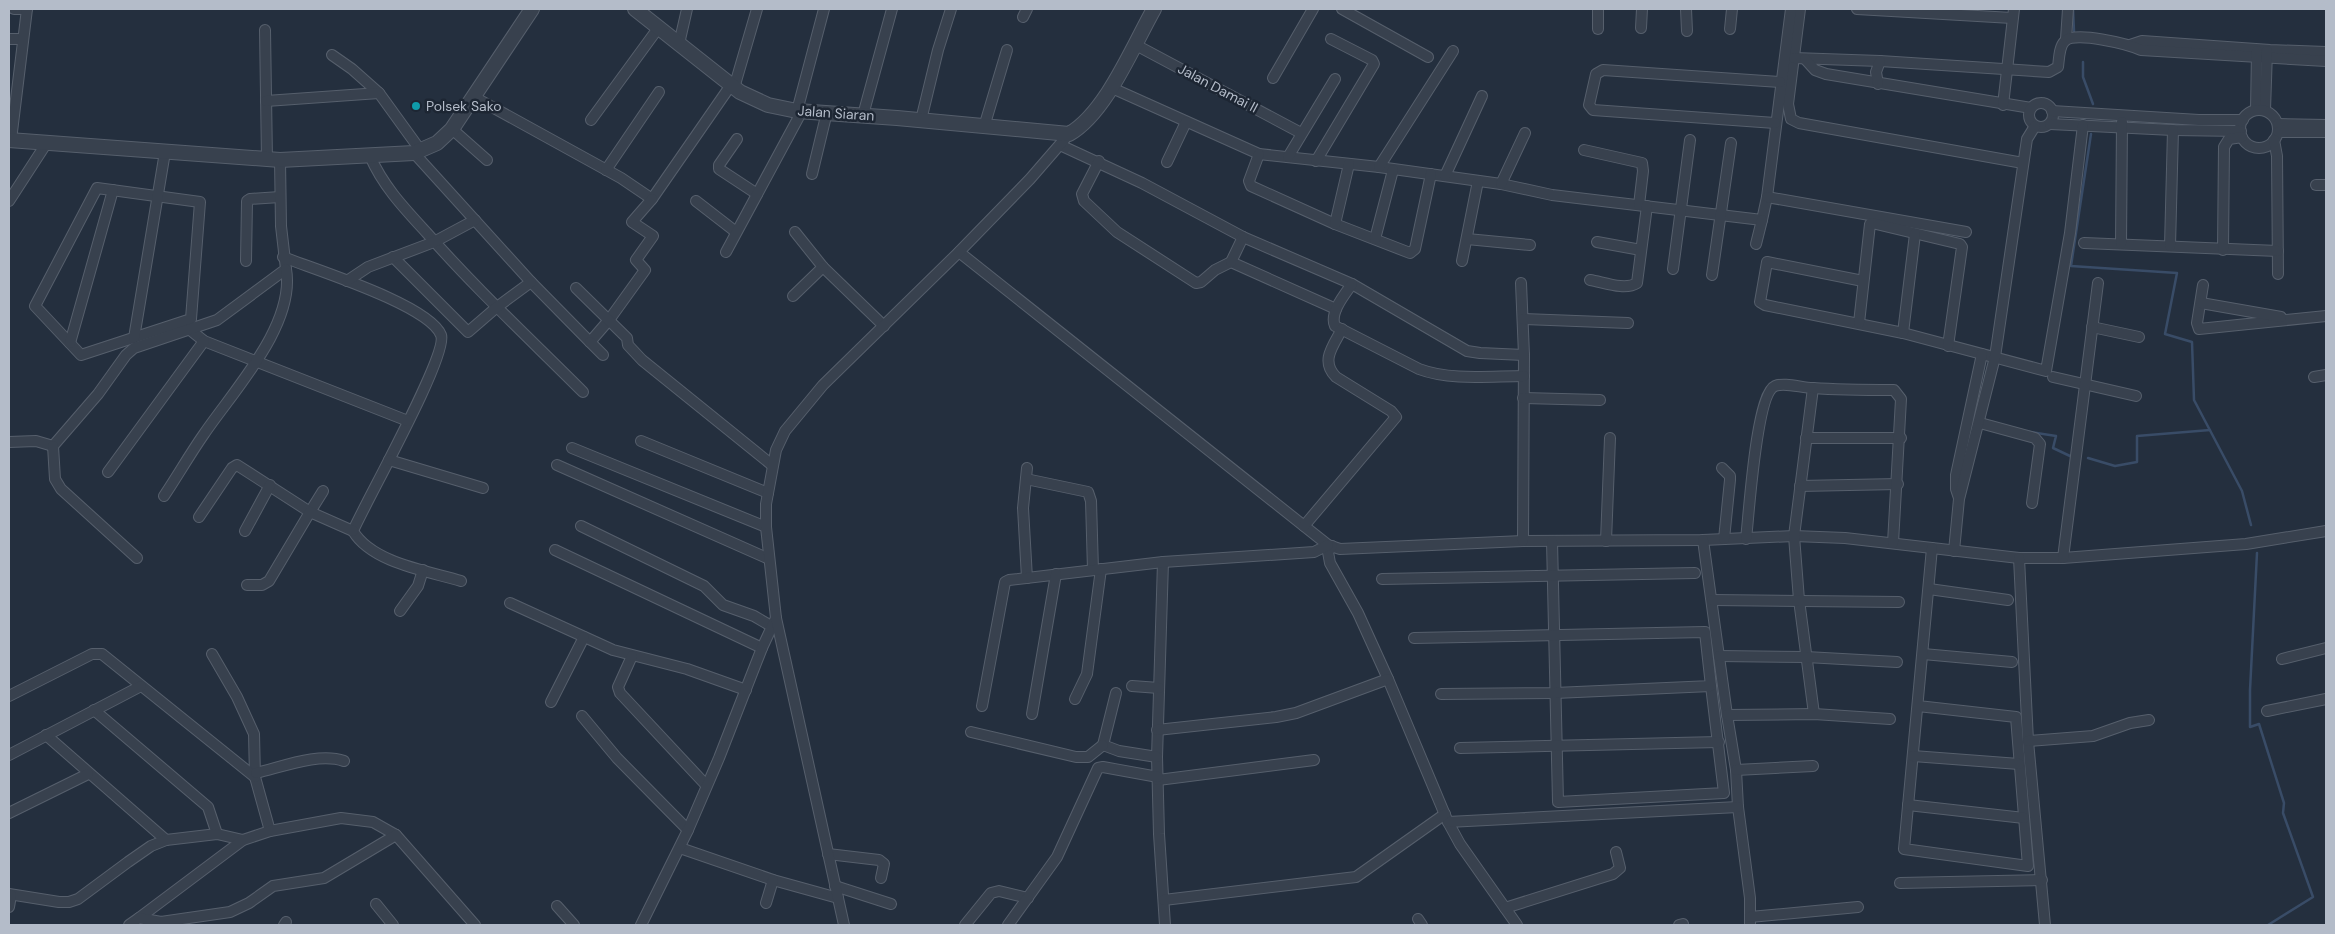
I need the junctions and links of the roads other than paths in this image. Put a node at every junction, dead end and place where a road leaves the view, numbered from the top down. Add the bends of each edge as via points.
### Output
1 (14, 9) edge
2 (27, 9) edge
3 (532, 9) edge
4 (636, 9) edge
5 (687, 9) edge
6 (757, 9) edge
7 (824, 9) edge
8 (892, 9) edge
9 (951, 9) edge
10 (1154, 9) edge
11 (1313, 9) edge
12 (1342, 9) edge
13 (1598, 9) edge
14 (1642, 9) edge
15 (1686, 9) edge
16 (1732, 9) edge
17 (1791, 9) edge
18 (1800, 9) edge
19 (1857, 9) edge
20 (2068, 9) edge
21 (2013, 13) edge
22 (659, 27) junction
23 (1641, 28) dead end
24 (1598, 29) dead end
25 (1730, 29) dead end
26 (265, 30) dead end
27 (1686, 31) dead end
28 (9, 39) edge
29 (23, 39) junction
30 (1331, 39) dead end
31 (2066, 39) junction
32 (679, 44) junction
33 (1134, 44) junction
34 (1007, 50) dead end
35 (1453, 51) dead end
36 (2326, 52) edge
37 (2256, 53) junction
38 (2267, 54) junction
39 (332, 55) dead end
40 (1428, 57) dead end
41 (1799, 59) junction
42 (1880, 60) junction
43 (2326, 61) edge
44 (9, 67) edge
45 (20, 67) junction
46 (2007, 68) junction
47 (1273, 78) dead end
48 (1334, 78) dead end
49 (1780, 82) junction
50 (1878, 84) junction
51 (733, 86) junction
52 (1112, 88) junction
53 (659, 92) dead end
54 (379, 93) junction
55 (13, 96) edge
56 (1482, 96) dead end
57 (474, 97) junction
58 (266, 101) junction
59 (2003, 105) junction
60 (2031, 108) junction
61 (2260, 110) junction
62 (800, 111) junction
63 (2052, 111) junction
64 (827, 112) junction
65 (863, 115) junction
66 (2122, 116) junction
67 (591, 120) dead end
68 (921, 120) junction
69 (2242, 120) junction
70 (1186, 122) junction
71 (1775, 123) junction
72 (2050, 124) junction
73 (2326, 124) edge
74 (2083, 125) junction
75 (2035, 126) junction
76 (984, 127) junction
77 (2122, 127) junction
78 (452, 129) junction
79 (2173, 130) junction
80 (2277, 132) junction
81 (2326, 132) edge
82 (1301, 133) junction
83 (1525, 133) dead end
84 (1069, 134) junction
85 (2241, 134) junction
86 (737, 139) dead end
87 (10, 140) edge
88 (1690, 140) dead end
89 (1731, 143) dead end
90 (46, 144) junction
91 (1060, 145) junction
92 (1584, 150) dead end
93 (165, 152) junction
94 (417, 152) junction
95 (1259, 154) junction
96 (370, 156) junction
97 (1288, 158) junction
98 (273, 160) junction
99 (487, 160) dead end
100 (1316, 160) junction
101 (1098, 161) junction
102 (1167, 162) dead end
103 (2023, 163) junction
104 (1349, 164) junction
105 (1379, 167) junction
106 (606, 170) junction
107 (1393, 170) junction
108 (812, 174) dead end
109 (1431, 174) junction
110 (1445, 176) junction
111 (1478, 181) junction
112 (1501, 184) junction
113 (113, 190) junction
114 (757, 194) junction
115 (1768, 196) junction
116 (280, 197) junction
117 (158, 198) junction
118 (652, 199) junction
119 (9, 201) edge
120 (696, 201) dead end
121 (1643, 206) junction
122 (1680, 210) junction
123 (1720, 215) junction
124 (475, 220) junction
125 (1762, 220) junction
126 (1335, 224) junction
127 (736, 232) junction
128 (795, 232) dead end
129 (1966, 232) dead end
130 (1914, 234) junction
131 (1243, 237) junction
132 (1375, 239) junction
133 (1467, 239) junction
134 (434, 242) junction
135 (1597, 242) dead end
136 (2084, 243) dead end
137 (1756, 244) dead end
138 (2121, 244) junction
139 (1530, 245) dead end
140 (2170, 246) junction
141 (1641, 250) junction
142 (2223, 250) junction
143 (726, 252) dead end
144 (959, 252) junction
145 (2278, 252) junction
146 (283, 257) junction
147 (393, 257) junction
148 (246, 261) dead end
149 (1462, 261) dead end
150 (1231, 262) junction
151 (823, 267) junction
152 (1673, 268) dead end
153 (286, 270) junction
154 (2278, 274) dead end
155 (1712, 275) dead end
156 (1590, 280) dead end
157 (347, 281) junction
158 (1862, 281) junction
159 (531, 282) junction
160 (1521, 283) dead end
161 (2098, 283) dead end
162 (1352, 284) junction
163 (2203, 285) dead end
164 (576, 288) dead end
165 (793, 296) dead end
166 (2201, 303) junction
167 (497, 307) junction
168 (1336, 309) junction
169 (2326, 316) edge
170 (1523, 319) junction
171 (2287, 319) junction
172 (609, 320) junction
173 (1628, 323) dead end
174 (1859, 323) junction
175 (884, 326) junction
176 (2092, 327) junction
177 (189, 329) junction
178 (1342, 329) junction
179 (1902, 333) junction
180 (2139, 337) dead end
181 (134, 338) junction
182 (204, 342) junction
183 (590, 342) junction
184 (70, 343) junction
185 (1948, 346) junction
186 (1982, 354) junction
187 (603, 355) dead end
188 (1524, 355) junction
189 (1995, 357) junction
190 (257, 364) junction
191 (2326, 375) edge
192 (1524, 376) junction
193 (2053, 377) dead end
194 (2314, 377) dead end
195 (2085, 384) junction
196 (1813, 388) junction
197 (583, 392) dead end
198 (2136, 396) dead end
199 (1523, 398) junction
200 (1600, 400) dead end
201 (408, 421) junction
202 (1966, 424) junction
203 (1979, 426) junction
204 (1610, 438) dead end
205 (1806, 438) junction
206 (1901, 438) junction
207 (640, 441) dead end
208 (9, 442) edge
209 (53, 446) junction
210 (572, 448) dead end
211 (389, 460) junction
212 (558, 465) dead end
213 (772, 465) junction
214 (1722, 468) dead end
215 (108, 472) dead end
216 (1898, 484) junction
217 (270, 485) junction
218 (1800, 486) junction
219 (483, 488) dead end
220 (323, 490) dead end
221 (768, 493) junction
222 (164, 496) dead end
223 (1960, 499) junction
224 (2032, 503) dead end
225 (310, 512) junction
226 (199, 518) dead end
227 (581, 526) dead end
228 (1304, 526) junction
229 (766, 527) junction
230 (245, 530) dead end
231 (2326, 531) edge
232 (352, 532) junction
233 (1794, 536) junction
234 (1746, 538) junction
235 (1703, 540) junction
236 (1724, 540) junction
237 (1523, 541) junction
238 (1552, 541) junction
239 (1606, 541) junction
240 (1893, 543) junction
241 (1330, 546) junction
242 (1932, 548) junction
243 (555, 550) dead end
244 (1954, 551) junction
245 (137, 558) dead end
246 (2019, 558) junction
247 (2063, 558) junction
248 (769, 559) junction
249 (1163, 562) junction
250 (423, 570) junction
251 (1097, 570) junction
252 (1695, 573) dead end
253 (1056, 574) junction
254 (1553, 574) junction
255 (1027, 578) junction
256 (1382, 579) dead end
257 (461, 581) dead end
258 (248, 585) dead end
259 (1929, 589) junction
260 (1712, 600) junction
261 (1799, 600) junction
262 (2008, 600) dead end
263 (1899, 602) dead end
264 (510, 603) dead end
265 (400, 611) dead end
266 (774, 622) junction
267 (1554, 636) junction
268 (584, 637) junction
269 (1414, 638) dead end
270 (762, 648) junction
271 (2326, 648) edge
272 (212, 654) dead end
273 (1923, 654) junction
274 (632, 656) junction
275 (1719, 656) junction
276 (1806, 657) junction
277 (2282, 659) dead end
278 (1897, 662) dead end
279 (2012, 662) dead end
280 (1388, 678) junction
281 (141, 686) junction
282 (1132, 686) dead end
283 (1711, 686) junction
284 (1159, 688) junction
285 (746, 690) junction
286 (1116, 693) dead end
287 (1555, 693) junction
288 (1441, 694) dead end
289 (9, 696) edge
290 (1075, 699) dead end
291 (2326, 699) edge
292 (551, 702) dead end
293 (982, 706) dead end
294 (1918, 706) junction
295 (94, 710) junction
296 (2267, 711) dead end
297 (1032, 714) dead end
298 (1814, 714) junction
299 (1727, 715) junction
300 (582, 716) dead end
301 (1890, 719) dead end
302 (2149, 720) dead end
303 (1157, 730) junction
304 (971, 732) dead end
305 (46, 735) junction
306 (2028, 741) junction
307 (1719, 742) junction
308 (1103, 745) junction
309 (1556, 747) junction
310 (1460, 748) dead end
311 (9, 755) edge
312 (1913, 756) junction
313 (1157, 757) junction
314 (1314, 760) dead end
315 (344, 761) dead end
316 (2019, 764) junction
317 (1813, 766) dead end
318 (1736, 770) junction
319 (88, 774) junction
320 (256, 775) junction
321 (1158, 778) junction
322 (706, 785) junction
323 (1908, 805) junction
324 (1738, 807) junction
325 (9, 813) edge
326 (1446, 818) junction
327 (2024, 818) junction
328 (688, 830) junction
329 (270, 831) junction
330 (217, 834) junction
331 (396, 835) junction
332 (166, 840) junction
333 (243, 840) junction
334 (680, 848) junction
335 (1616, 852) dead end
336 (828, 854) junction
337 (881, 878) dead end
338 (773, 880) junction
339 (2042, 880) junction
340 (1900, 883) dead end
341 (835, 886) junction
342 (10, 894) edge
343 (838, 898) junction
344 (1028, 898) junction
345 (1164, 900) junction
346 (766, 903) dead end
347 (376, 904) dead end
348 (891, 904) dead end
349 (557, 906) dead end
350 (9, 907) edge
351 (1858, 907) dead end
352 (1504, 908) junction
353 (139, 918) junction
354 (1750, 921) edge
355 (129, 925) edge
356 (393, 925) edge
357 (475, 925) edge
358 (574, 925) edge
359 (641, 925) edge
360 (844, 925) edge
361 (965, 925) edge
362 (1008, 925) edge
363 (1165, 925) edge
364 (1516, 925) edge
365 (2045, 925) edge

1 - 2 street
2 - 29 street
3 - 57 street
4 - 22 street, Jalan Siaran
5 - 32 street
6 - 51 street
7 - 62 street
8 - 65 street
9 - 68 street
10 - 33 street
11 - 47 street
12 - 40 street
13 - 24 street
14 - 23 street
15 - 27 street
16 - 25 street
17 - 49 street
18 - 41 street
19 - 21 street
20 - 31 street
21 - 46 street
22 - 32 street, Jalan Siaran
22 - 67 street
26 - 58 street
28 - 29 street
29 - 45 street
30 - 100 street via 1374,64
31 - 37 street via 2078,36 2130,44 2142,41
31 - 46 street via 2062,43 2058,67 2052,72
32 - 51 street, Jalan Siaran
33 - 52 street
33 - 82 street, Jalan Damai II
34 - 76 street
35 - 105 street
36 - 38 street
37 - 38 street
37 - 61 street
38 - 43 street
38 - 61 street
39 - 54 street
41 - 42 street
41 - 50 street via 1826,74
41 - 103 street via 1788,112 1798,123
42 - 46 street
42 - 50 street via 1876,72
44 - 45 street
45 - 55 street
46 - 59 street
48 - 82 street
49 - 71 street
49 - 71 street via 1603,70 1596,74 1588,106 1593,110
50 - 59 street
51 - 62 street, Jalan Siaran via 758,102
51 - 118 street
52 - 70 street
52 - 84 street via 1082,125
53 - 106 street
54 - 58 street
54 - 94 street
55 - 87 street
56 - 110 street
57 - 78 street
57 - 106 street
58 - 98 street
59 - 60 street
60 - 63 street via 2042,103
60 - 75 street via 2029,117
61 - 69 street
61 - 80 street via 2273,115
62 - 64 street, Jalan Siaran
62 - 114 street
63 - 66 street
63 - 72 street
64 - 65 street, Jalan Siaran
64 - 108 street
65 - 68 street, Jalan Siaran
66 - 69 street
66 - 77 street
68 - 76 street, Jalan Siaran
69 - 85 street
70 - 95 street
70 - 102 street
71 - 115 street
72 - 74 street
72 - 75 street via 2043,128
73 - 80 street
74 - 77 street
74 - 189 street via 2070,233 2047,369 2044,371
75 - 103 street via 2027,140
76 - 84 street, Jalan Siaran
77 - 79 street
77 - 138 street
78 - 94 street via 437,143
78 - 99 street
79 - 85 street
79 - 140 street
80 - 81 street
80 - 85 street via 2268,146 2256,148 2248,144
80 - 145 street
82 - 97 street
83 - 112 street
84 - 91 street
85 - 142 street via 2229,139 2224,147
86 - 114 street via 719,168
87 - 90 street
88 - 122 street
89 - 123 street
90 - 93 street
90 - 119 street
91 - 101 street
91 - 144 street
92 - 121 street via 1642,163
93 - 98 street
93 - 117 street
94 - 96 street
94 - 124 street
95 - 97 street
95 - 126 street via 1249,184
96 - 98 street
96 - 134 street via 385,186
97 - 100 street
98 - 116 street
100 - 104 street
101 - 131 street
101 - 150 street via 1082,198 1116,232 1196,283
103 - 189 street
104 - 105 street
104 - 126 street
105 - 107 street
106 - 118 street
107 - 109 street
107 - 132 street
109 - 110 street
109 - 132 street via 1414,252
110 - 111 street
111 - 112 street
111 - 133 street
112 - 121 street via 1552,195
113 - 117 street
113 - 184 street
113 - 184 street via 97,188 35,306
114 - 127 street
115 - 125 street
115 - 129 street
116 - 146 street
116 - 148 street via 247,201
117 - 181 street
117 - 181 street via 200,202 191,319
118 - 172 street via 632,222 653,236 636,260 645,269
120 - 127 street
121 - 122 street
121 - 141 street
122 - 123 street
122 - 152 street
123 - 125 street
123 - 155 street
124 - 134 street
124 - 159 street
125 - 137 street
126 - 132 street
127 - 143 street
128 - 151 street
130 - 158 street via 1870,224
130 - 179 street
130 - 185 street via 1961,246
131 - 150 street
131 - 162 street
133 - 139 street
133 - 149 street
134 - 147 street
134 - 167 street
135 - 141 street
136 - 138 street
138 - 140 street
140 - 142 street
141 - 156 street via 1635,285
142 - 145 street
144 - 175 street
144 - 228 street
145 - 154 street
146 - 153 street
146 - 157 street
147 - 157 street via 368,267
147 - 167 street via 468,332
150 - 168 street
151 - 165 street
151 - 175 street
153 - 177 street via 217,320
153 - 190 street via 287,294 265,352
157 - 201 street via 413,308 441,336 442,345
158 - 174 street
158 - 174 street via 1767,262 1760,297 1760,302 1765,305
159 - 167 street
159 - 183 street
160 - 170 street
161 - 176 street
162 - 168 street
162 - 188 street via 1467,351
163 - 166 street
164 - 172 street
166 - 171 street
166 - 171 street via 2197,323 2200,329
167 - 197 street
168 - 178 street via 1333,322
169 - 171 street
170 - 173 street
170 - 188 street
172 - 183 street
172 - 213 street via 627,337 628,346 642,360
174 - 179 street
175 - 213 street via 823,385 785,431
176 - 180 street
176 - 195 street
177 - 182 street
177 - 209 street via 141,345 126,354 98,394
178 - 192 street via 1431,373
178 - 228 street via 1328,354 1329,370 1392,411 1396,417
179 - 185 street
181 - 184 street via 81,355
182 - 190 street
182 - 215 street
183 - 187 street
185 - 186 street
186 - 189 street
186 - 202 street
188 - 192 street
189 - 203 street
190 - 201 street
190 - 222 street via 204,434
191 - 194 street
192 - 199 street
193 - 195 street
195 - 198 street
195 - 247 street
196 - 205 street
196 - 206 street via 1896,391 1902,399
196 - 234 street via 1780,385 1767,395 1758,425
199 - 200 street
199 - 237 street
201 - 211 street
202 - 203 street
202 - 223 street via 1956,475
203 - 223 street
203 - 224 street via 2035,438 2040,444
204 - 239 street
205 - 206 street
205 - 218 street
206 - 216 street
207 - 221 street
208 - 209 street via 36,441
209 - 245 street via 55,479 60,489
210 - 229 street
211 - 219 street
211 - 232 street
212 - 248 street
213 - 221 street
214 - 236 street via 1730,476
216 - 218 street
216 - 240 street
217 - 225 street
217 - 226 street via 240,466 234,466
217 - 230 street
218 - 233 street
220 - 225 street
221 - 229 street
223 - 244 street
225 - 232 street
225 - 258 street via 269,581 262,585
227 - 266 street via 704,586 722,605
228 - 241 street
229 - 248 street
231 - 247 street via 2246,544
232 - 250 street via 365,546 409,567
233 - 234 street
233 - 240 street
233 - 261 street
234 - 236 street
235 - 236 street
235 - 239 street
235 - 260 street
237 - 238 street
237 - 241 street via 1347,550
238 - 239 street
238 - 254 street
240 - 242 street
241 - 249 street via 1314,552
241 - 280 street via 1330,563 1358,612
242 - 244 street
242 - 259 street
243 - 270 street
244 - 246 street
246 - 247 street
246 - 306 street
248 - 266 street
249 - 251 street
249 - 284 street
250 - 257 street
250 - 265 street via 418,586
251 - 253 street
251 - 255 street via 1088,492 1027,474 1023,508
251 - 290 street via 1087,674
252 - 254 street
253 - 255 street
253 - 297 street
254 - 256 street
254 - 267 street
255 - 293 street via 1005,582
259 - 262 street
259 - 273 street
260 - 261 street
260 - 275 street
261 - 263 street
261 - 276 street
264 - 268 street
266 - 270 street
266 - 336 street
267 - 269 street
267 - 283 street via 1705,631
267 - 287 street
268 - 274 street
268 - 292 street
270 - 285 street
271 - 277 street
272 - 320 street via 254,734
273 - 279 street
273 - 294 street
274 - 285 street via 687,669
274 - 322 street via 618,687 620,693
275 - 276 street
275 - 299 street
276 - 278 street
276 - 298 street
280 - 303 street via 1296,713
280 - 326 street
281 - 289 street via 98,653
281 - 295 street
281 - 320 street
282 - 284 street
283 - 287 street
283 - 307 street
284 - 303 street
285 - 322 street
286 - 308 street
287 - 288 street
287 - 309 street
291 - 296 street
294 - 312 street
294 - 316 street via 2015,716
295 - 305 street
295 - 330 street via 208,807
298 - 299 street
298 - 301 street
299 - 318 street
300 - 328 street via 617,758
302 - 306 street via 2093,736
303 - 313 street
304 - 308 street via 1076,757 1088,756
305 - 311 street
305 - 319 street
306 - 339 street
307 - 309 street
307 - 309 street via 1724,793 1562,803 1557,798
308 - 313 street
309 - 310 street
312 - 316 street
312 - 323 street
313 - 321 street
314 - 321 street
315 - 320 street via 334,757 322,758
316 - 327 street
317 - 318 street
318 - 324 street
319 - 325 street
319 - 332 street
320 - 329 street
321 - 344 street via 1098,768 1057,857
321 - 345 street
322 - 328 street
323 - 327 street
323 - 327 street via 1905,850 2028,866
324 - 326 street
324 - 354 street
326 - 345 street via 1356,877
326 - 352 street
328 - 334 street
329 - 331 street via 341,818 373,822
329 - 333 street
330 - 332 street
330 - 333 street
331 - 353 street via 324,878 274,886 230,912 161,922
331 - 357 street
332 - 342 street via 151,846 78,899 59,902
333 - 353 street
334 - 338 street
334 - 359 street
335 - 352 street via 1620,868 1613,874
336 - 337 street via 879,860 884,864
336 - 341 street
338 - 343 street
338 - 346 street
339 - 340 street
339 - 365 street
341 - 343 street
341 - 348 street
342 - 350 street
343 - 360 street
344 - 361 street via 991,892
344 - 362 street
345 - 363 street
347 - 356 street
349 - 358 street
351 - 354 street
352 - 364 street
353 - 355 street

